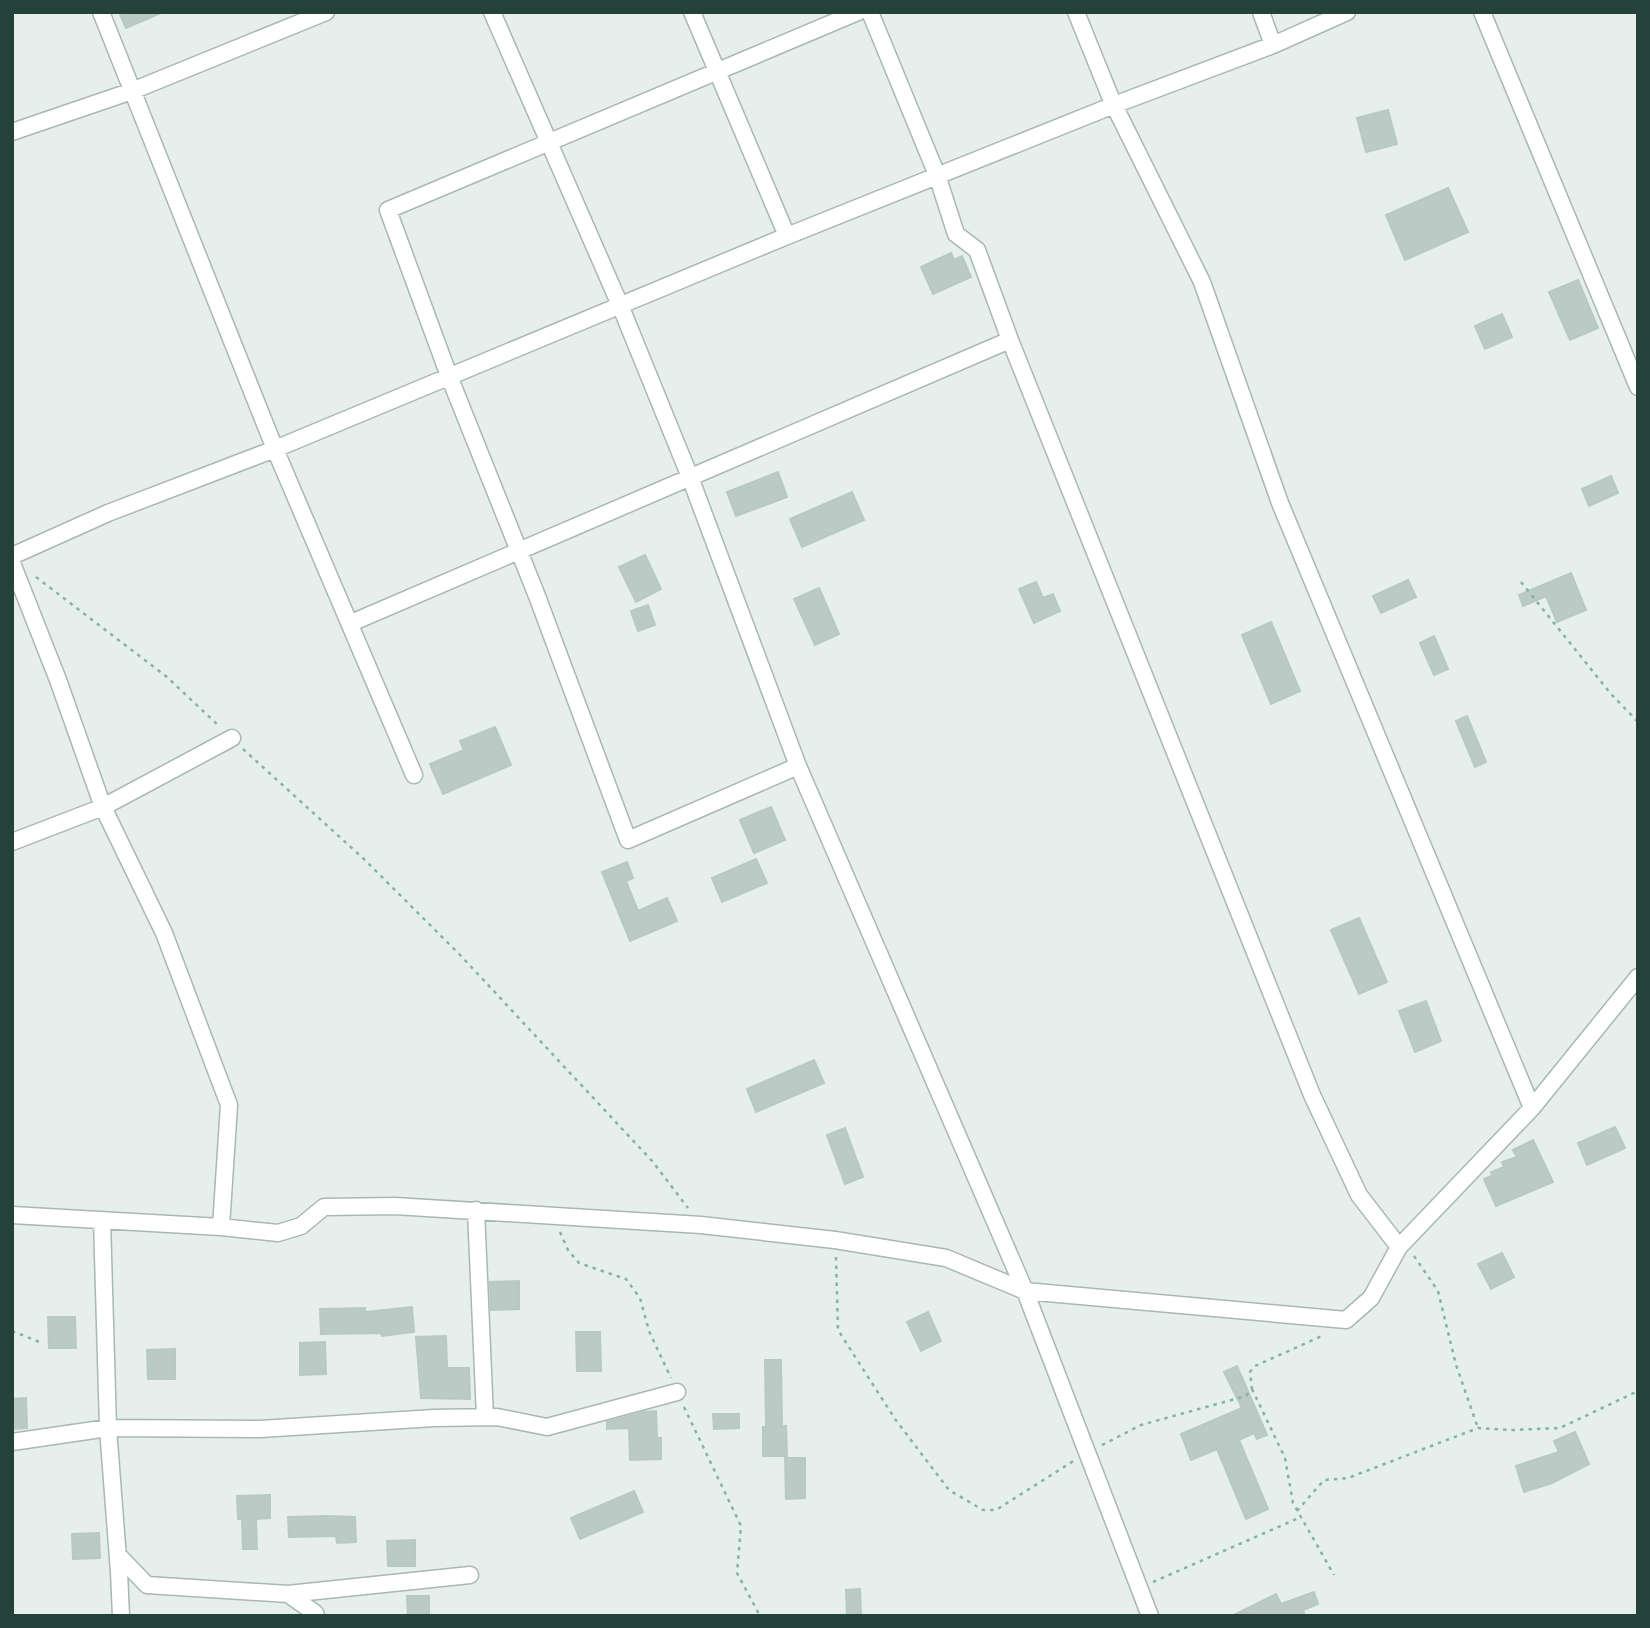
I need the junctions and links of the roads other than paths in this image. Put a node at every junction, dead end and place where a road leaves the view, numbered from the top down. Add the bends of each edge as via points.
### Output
1 (101, 12) edge
2 (326, 12) edge
3 (492, 12) edge
4 (692, 12) edge
5 (858, 12) edge
6 (870, 12) edge
7 (1076, 12) edge
8 (1261, 12) edge
9 (1347, 12) edge
10 (1482, 12) edge
11 (1273, 45) junction
12 (717, 72) junction
13 (132, 91) junction
14 (1114, 105) junction
15 (12, 132) edge
16 (550, 143) junction
17 (937, 175) junction
18 (787, 236) junction
19 (620, 305) junction
20 (1010, 340) junction
21 (449, 376) junction
22 (1638, 387) edge
23 (275, 449) junction
24 (690, 477) junction
25 (518, 551) junction
26 (12, 556) edge
27 (12, 563) edge
28 (351, 622) junction
29 (232, 738) road end
30 (798, 766) junction
31 (414, 775) dead end
32 (103, 807) junction
33 (12, 842) edge
34 (1638, 977) edge
35 (1532, 1108) junction
36 (476, 1210) junction
37 (12, 1215) edge
38 (102, 1220) junction
39 (221, 1227) junction
40 (1402, 1244) junction
41 (1025, 1292) junction
42 (677, 1391) dead end
43 (485, 1418) junction
44 (108, 1428) junction
45 (12, 1442) edge
46 (118, 1555) junction
47 (470, 1575) dead end
48 (288, 1594) junction
49 (121, 1616) edge
50 (316, 1616) edge
51 (1150, 1616) edge

1 - 13 street
2 - 13 street
3 - 16 street
4 - 12 street
5 - 12 street
6 - 17 street
7 - 14 street
8 - 11 street
9 - 11 street
10 - 22 street
11 - 14 street
12 - 16 street
12 - 18 street
13 - 15 street
13 - 23 street
14 - 17 street
14 - 35 street via 1202,282 1280,503
16 - 19 street
16 - 21 street via 388,210
17 - 18 street
17 - 20 street via 956,234 977,250
18 - 19 street
19 - 21 street
19 - 24 street
20 - 24 street
20 - 40 street via 1312,1095 1359,1195
21 - 23 street
21 - 25 street
23 - 26 street via 108,513
23 - 28 street
24 - 25 street
24 - 30 street
25 - 28 street
25 - 30 street via 628,840
27 - 32 street
28 - 31 street
29 - 32 street
30 - 41 street
32 - 33 street
32 - 39 street via 164,933 229,1105
34 - 35 street
35 - 40 street
36 - 39 street via 324,1207 301,1226 278,1233
36 - 41 street via 701,1225 835,1240 946,1258
36 - 43 street
37 - 38 street
38 - 39 street
38 - 44 street
40 - 41 street via 1371,1298 1346,1320
41 - 51 street
42 - 43 street via 547,1427
43 - 44 street via 260,1429
44 - 45 street
44 - 46 street
46 - 48 street via 147,1584
46 - 49 street
47 - 48 street
48 - 50 street

